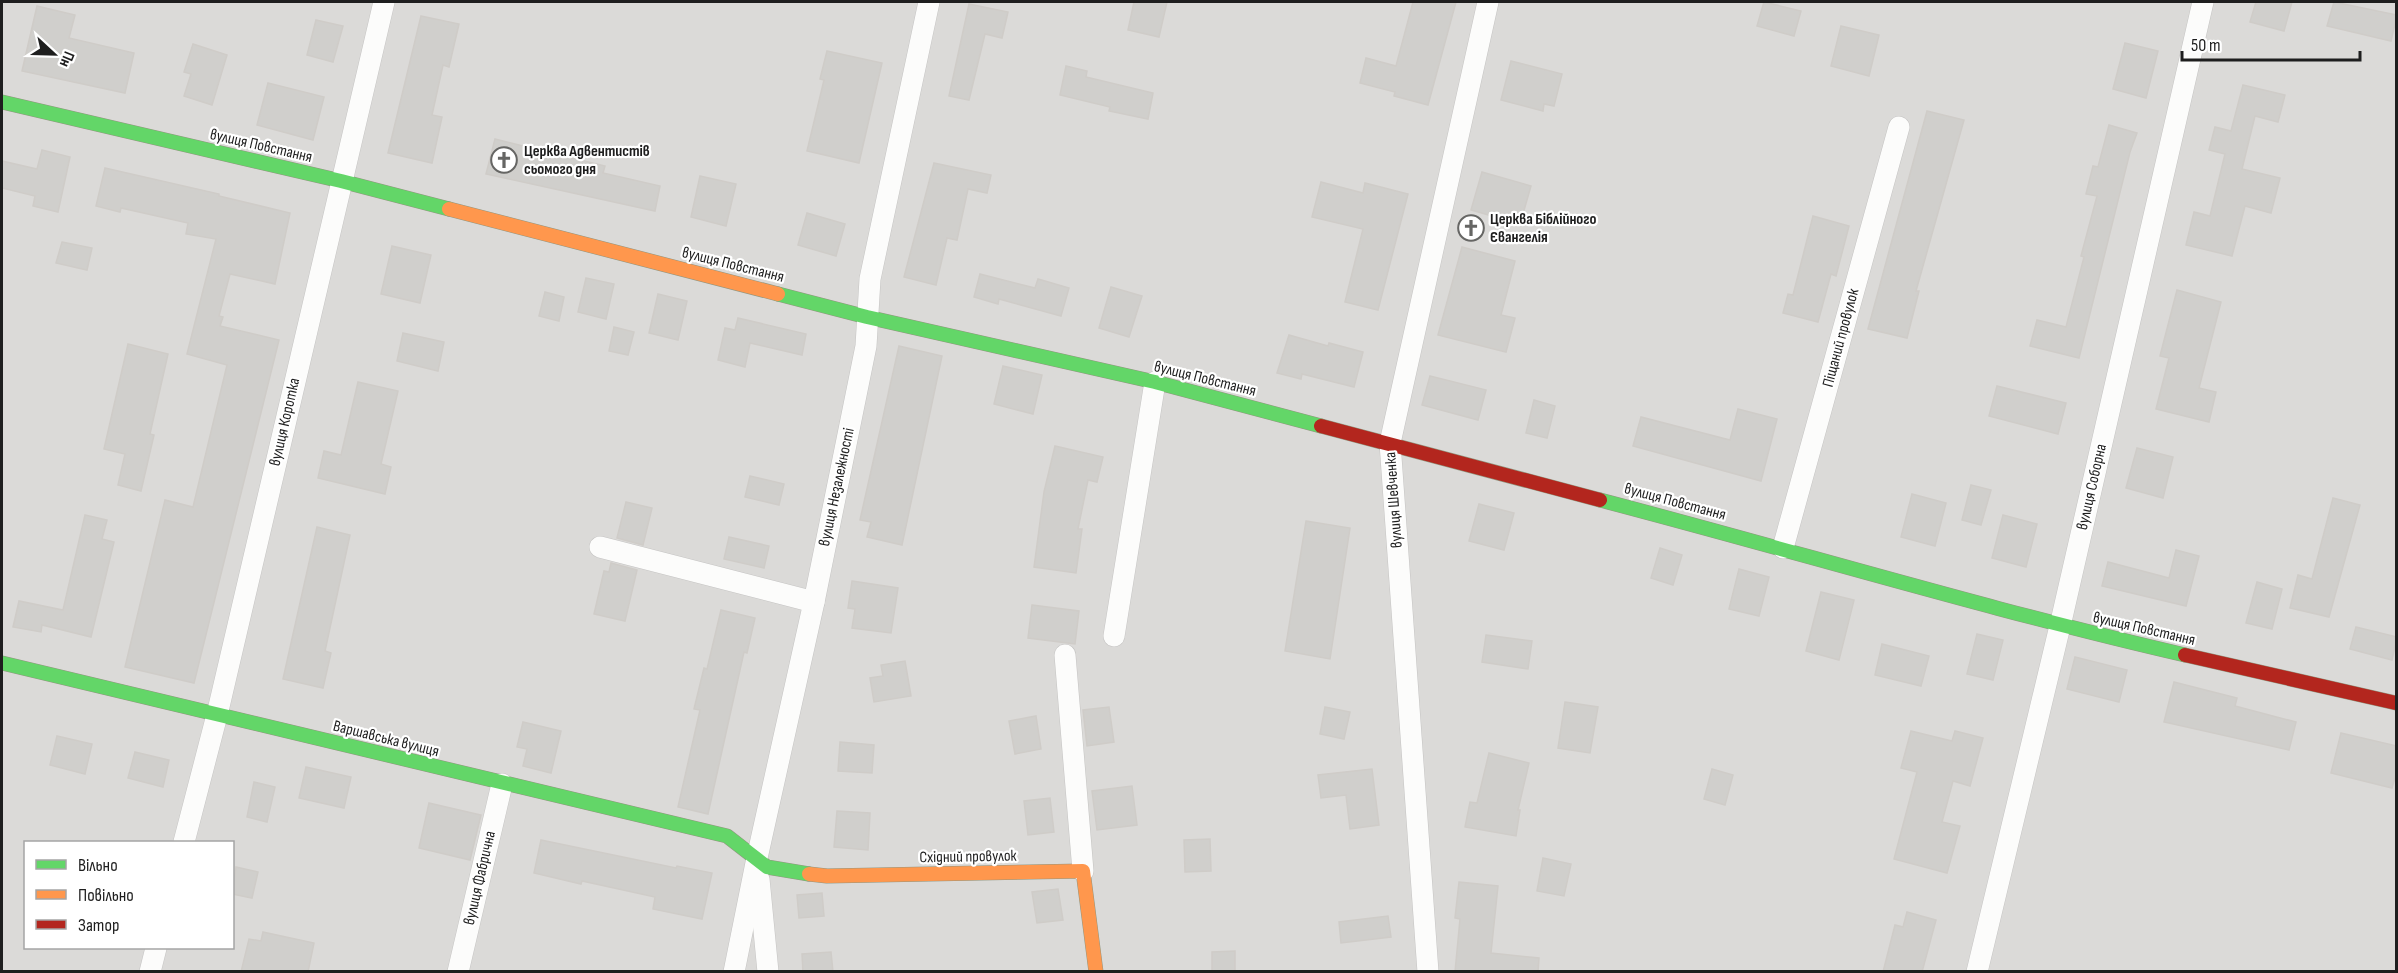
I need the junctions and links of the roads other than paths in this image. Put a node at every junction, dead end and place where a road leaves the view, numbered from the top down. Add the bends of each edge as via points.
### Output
1 (384, 2) edge
2 (929, 2) edge
3 (1488, 2) edge
4 (2203, 2) edge
5 (2, 102) edge
6 (1899, 127) dead end
7 (341, 181) junction
8 (867, 317) junction
9 (1155, 382) junction
10 (1390, 444) junction
11 (600, 547) dead end
12 (1783, 548) junction
13 (814, 602) junction
14 (2060, 627) junction
15 (1114, 636) dead end
16 (1065, 655) dead end
17 (2, 663) edge
18 (2397, 703) edge
19 (217, 715) junction
20 (502, 784) junction
21 (185, 841) edge
22 (757, 858) junction
23 (1083, 871) junction
24 (156, 949) edge
25 (150, 972) edge
26 (458, 972) edge
27 (734, 972) edge
28 (768, 972) edge
29 (1096, 972) edge
30 (1428, 972) edge
31 (1977, 972) edge

1 - 7 street, вулиця Коротка
2 - 8 street, вулиця Незалежності via 870,279
3 - 10 street, вулиця Шевченка
4 - 14 street, вулиця Соборна
5 - 7 street, вулиця Повстання
6 - 12 street, Піщаний провулок
7 - 8 street, вулиця Повстання
7 - 19 street, вулиця Коротка
8 - 9 street, вулиця Повстання
8 - 13 street, вулиця Незалежності via 866,346
9 - 10 street, вулиця Повстання
9 - 15 street
10 - 12 street, вулиця Повстання
10 - 30 street, вулиця Шевченка
11 - 13 street
12 - 14 street, вулиця Повстання
13 - 22 street, вулиця Незалежності
14 - 18 street, вулиця Повстання
14 - 31 street, вулиця Соборна
16 - 23 street
17 - 19 street, Варшавська вулиця
19 - 20 street, Варшавська вулиця
19 - 21 street, вулиця Коротка
20 - 22 street, Варшавська вулиця via 727,836
20 - 26 street, вулиця Фабрична
22 - 23 street, Східний провулок via 767,867 826,876
22 - 27 street, вулиця Незалежності
22 - 28 street
23 - 29 street
24 - 25 street

